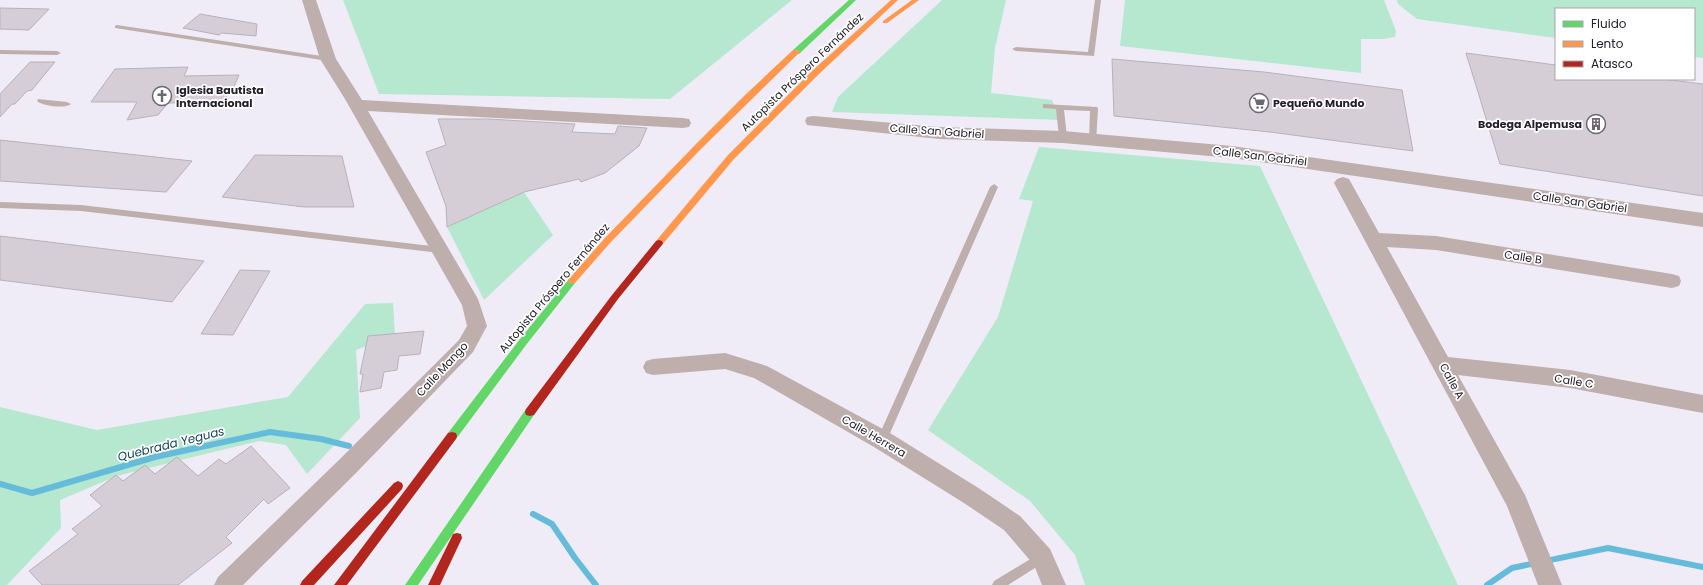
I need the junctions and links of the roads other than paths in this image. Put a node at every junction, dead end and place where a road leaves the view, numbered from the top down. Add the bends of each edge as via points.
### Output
1 (309, 0) edge
2 (853, 0) edge
3 (895, 0) edge
4 (916, 0) edge
5 (1098, 0) edge
6 (117, 27) dead end
7 (1016, 48) dead end
8 (1, 53) edge
9 (57, 53) dead end
10 (328, 59) junction
11 (816, 72) junction
12 (41, 101) dead end
13 (67, 104) dead end
14 (356, 105) junction
15 (1046, 106) dead end
16 (1060, 107) junction
17 (813, 121) dead end
18 (683, 123) dead end
19 (1063, 137) junction
20 (1093, 140) junction
21 (1342, 184) dead end
22 (994, 187) dead end
23 (0, 205) edge
24 (1703, 220) edge
25 (1373, 238) junction
26 (440, 250) junction
27 (1672, 281) dead end
28 (1443, 365) junction
29 (653, 367) dead end
30 (494, 380) junction
31 (1703, 404) edge
32 (522, 422) junction
33 (882, 440) junction
34 (423, 459) dead end
35 (402, 482) dead end
36 (1042, 557) junction
37 (226, 585) edge
38 (306, 585) edge
39 (340, 585) edge
40 (411, 585) edge
41 (434, 585) edge
42 (998, 585) edge
43 (1054, 585) edge
44 (1550, 585) edge

1 - 10 street, Calle Mango
2 - 30 highway, Autopista Próspero Fernández via 770,75 595,253
3 - 11 highway, Autopista Próspero Fernández
4 - 11 highway
5 - 7 lane via 1091,54
6 - 10 lane
8 - 9 lane
10 - 14 street, Calle Mango
11 - 32 highway, Autopista Próspero Fernández via 731,157 615,297
12 - 13 lane
14 - 18 street
14 - 26 street, Calle Mango
15 - 16 lane
16 - 19 lane
16 - 20 lane via 1094,109
17 - 19 street, Calle San Gabriel via 939,133
19 - 20 street, Calle San Gabriel
20 - 24 street, Calle San Gabriel via 1232,152
21 - 25 street, Calle A
22 - 33 lane
23 - 26 lane via 81,208
25 - 27 street, Calle B via 1436,243
25 - 28 street, Calle A
26 - 37 street, Calle Mango via 471,304 477,326 466,346
28 - 31 street, Calle C via 1570,379
28 - 44 street, Calle A via 1518,502
29 - 33 street, Calle Herrera via 725,361 760,372
30 - 34 highway
30 - 39 highway, Autopista Próspero Fernández
32 - 40 highway, Autopista Próspero Fernández
32 - 41 highway
33 - 36 street, Calle Herrera via 1012,523
35 - 38 highway
36 - 42 lane
36 - 43 street, Calle Herrera

